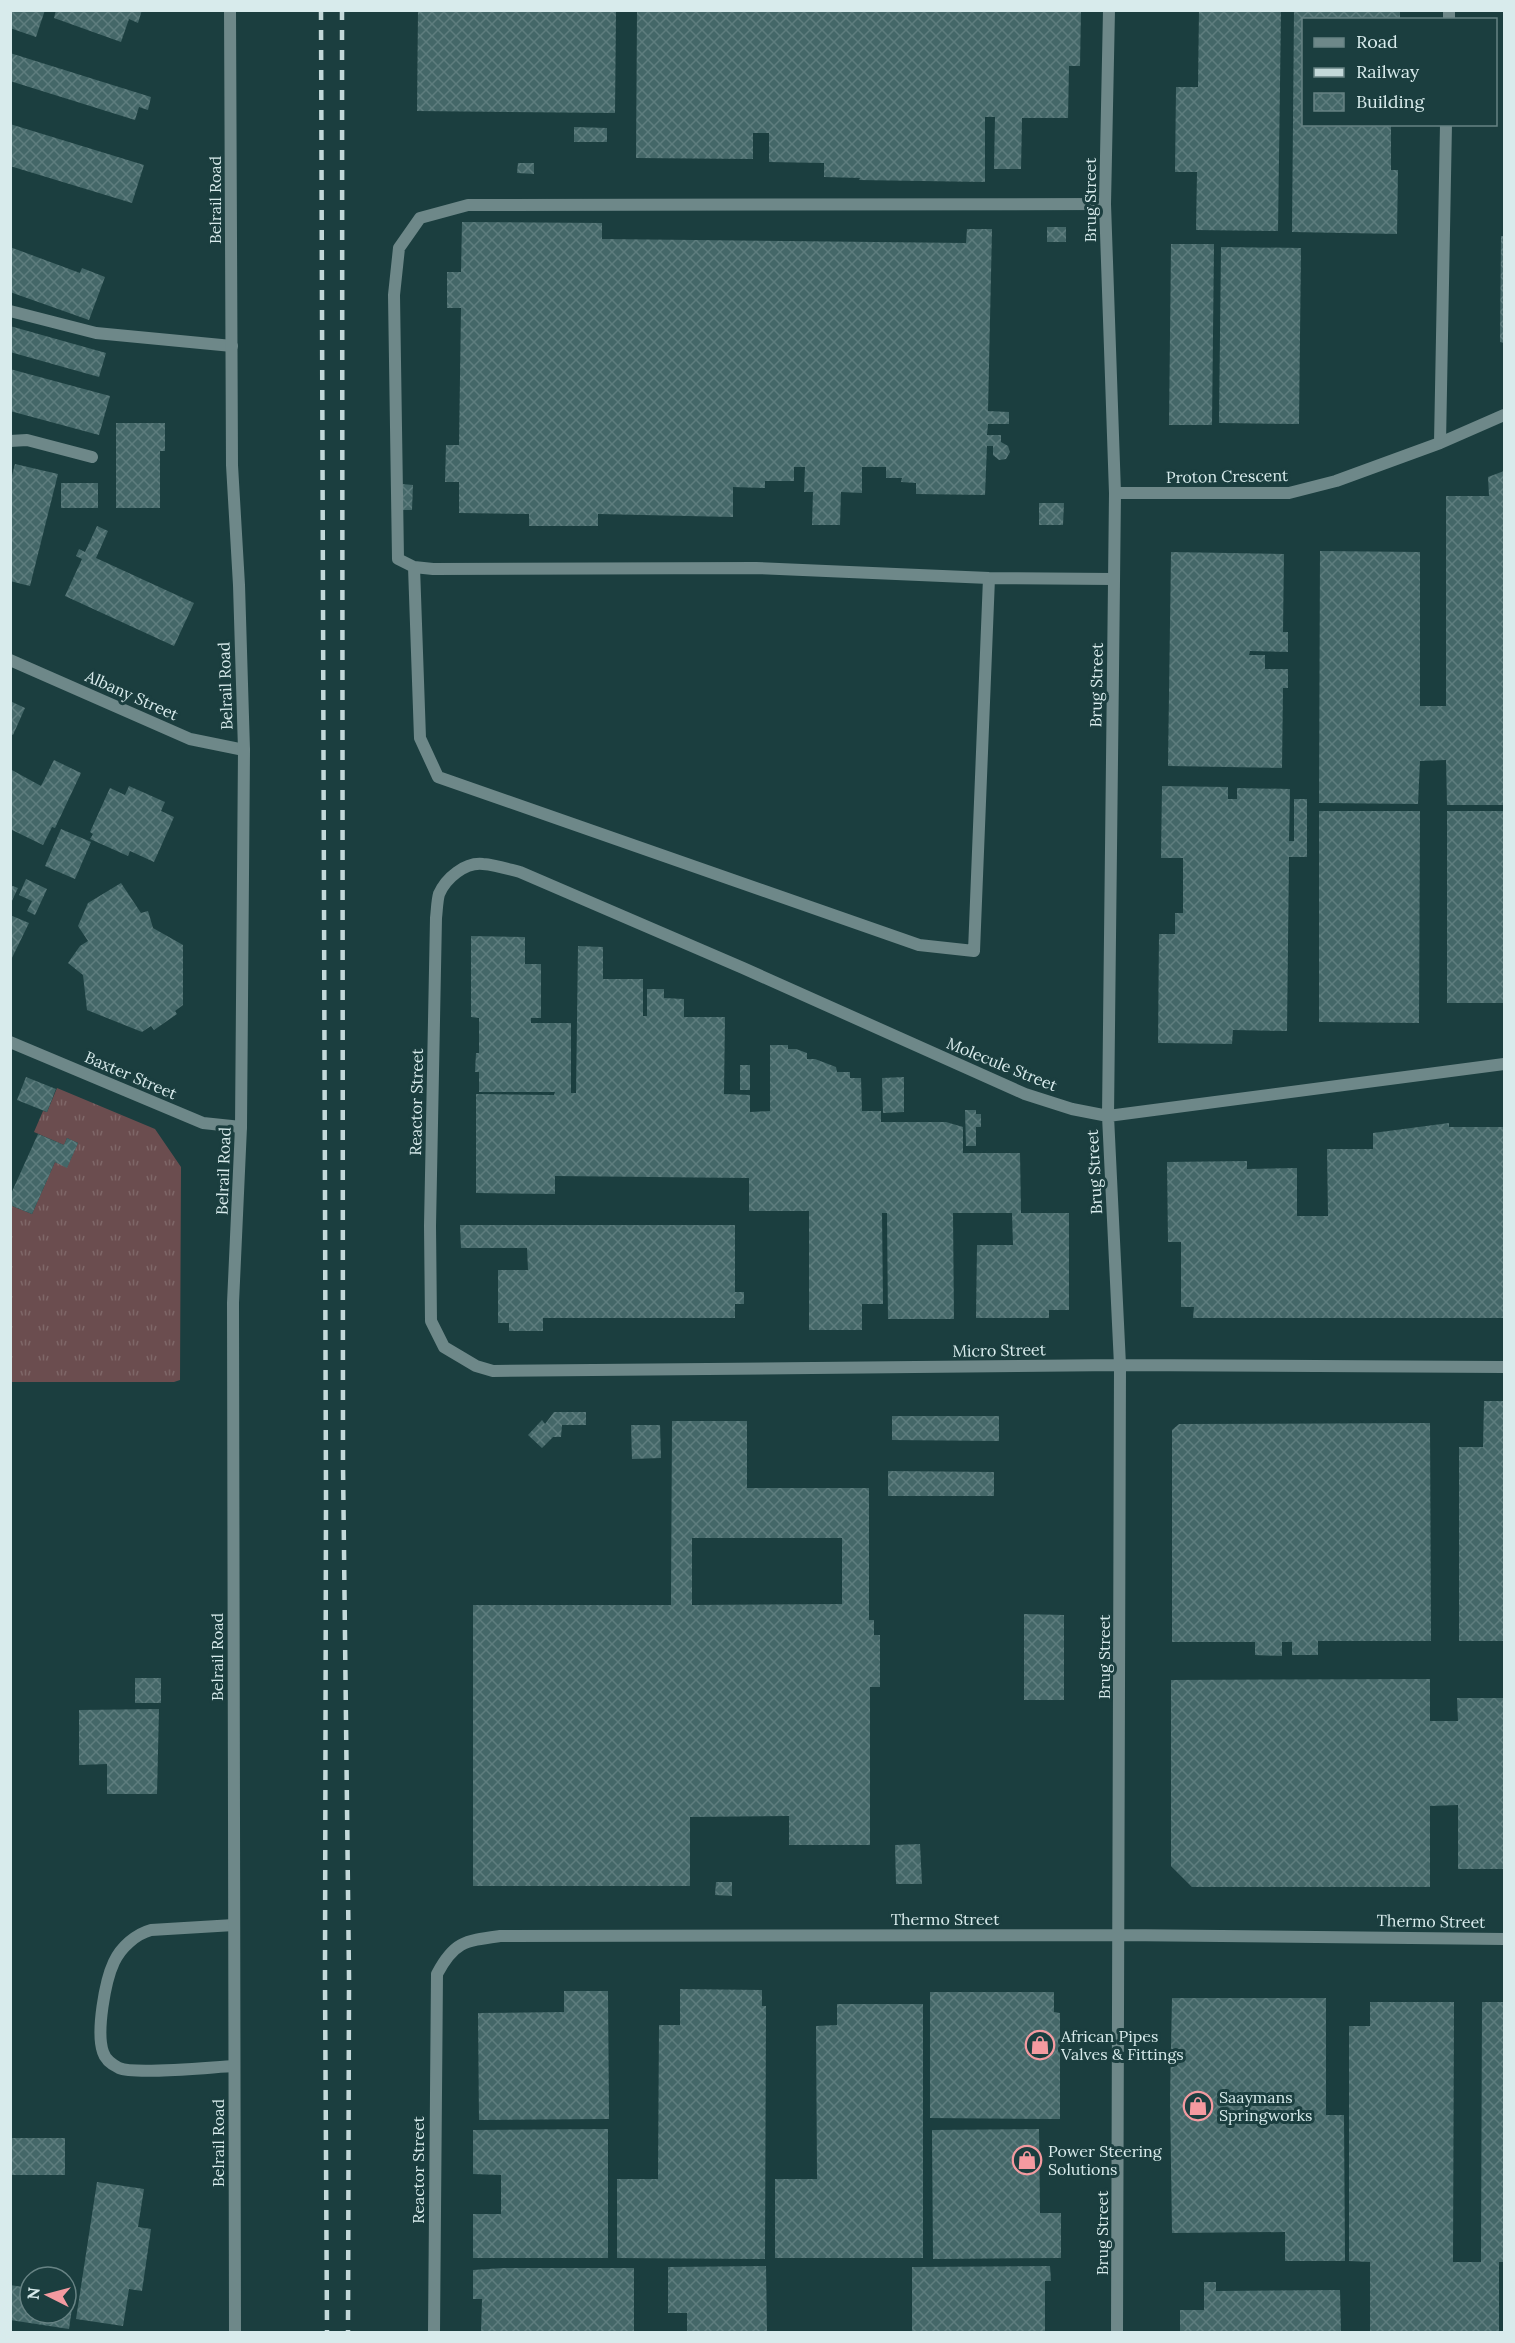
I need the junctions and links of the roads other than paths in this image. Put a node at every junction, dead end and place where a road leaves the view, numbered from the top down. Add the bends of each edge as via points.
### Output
1 (230, 10) edge
2 (1109, 10) edge
3 (1446, 126) edge
4 (1105, 204) junction
5 (10, 310) edge
6 (232, 346) junction
7 (1504, 416) edge
8 (10, 441) edge
9 (1440, 443) junction
10 (92, 457) dead end
11 (1114, 493) junction
12 (414, 567) junction
13 (989, 578) junction
14 (1113, 579) junction
15 (10, 660) edge
16 (244, 750) junction
17 (520, 872) joint
18 (10, 1042) edge
19 (1504, 1064) edge
20 (1108, 1116) junction
21 (241, 1128) junction
22 (1120, 1365) junction
23 (1504, 1367) edge
24 (494, 1371) joint
25 (234, 1925) junction
26 (1120, 1935) junction
27 (1504, 1939) edge
28 (435, 2009) joint
29 (234, 2066) junction
30 (235, 2332) edge
31 (434, 2332) edge
32 (1118, 2332) edge

1 - 6 street, Belrail Road
2 - 4 street, Brug Street
3 - 9 street
4 - 11 street, Brug Street
4 - 12 street via 468,205 420,218 399,248 394,295 398,559
5 - 6 street via 96,333
6 - 16 street, Belrail Road via 232,465
7 - 9 street, Proton Crescent
8 - 10 street via 27,440
9 - 11 street, Proton Crescent via 1336,481 1289,493
11 - 14 street, Brug Street
12 - 13 street via 756,568
12 - 13 street via 420,738 438,777 919,945 974,951
13 - 14 street
14 - 20 street, Brug Street
15 - 16 street, Albany Street via 190,739
16 - 21 street, Belrail Road
17 - 20 street, Molecule Street via 1025,1095
17 - 24 street, Reactor Street via 471,864 444,885 438,896 436,918 432,1321 444,1347 476,1366
18 - 21 street, Baxter Street via 203,1124
19 - 20 street, Molecule Street
20 - 22 street, Brug Street
21 - 25 street, Belrail Road via 233,1303
22 - 23 street, Micro Street
22 - 24 street, Micro Street
22 - 26 street, Brug Street
25 - 29 street, Belrail Road
25 - 29 street via 141,1932 115,1960 102,2005 103,2052 109,2061 128,2071
26 - 27 street, Thermo Street
26 - 28 street, Thermo Street via 500,1936 469,1940 454,1947 437,1974
26 - 32 street, Brug Street
28 - 31 street, Reactor Street
29 - 30 street, Belrail Road

